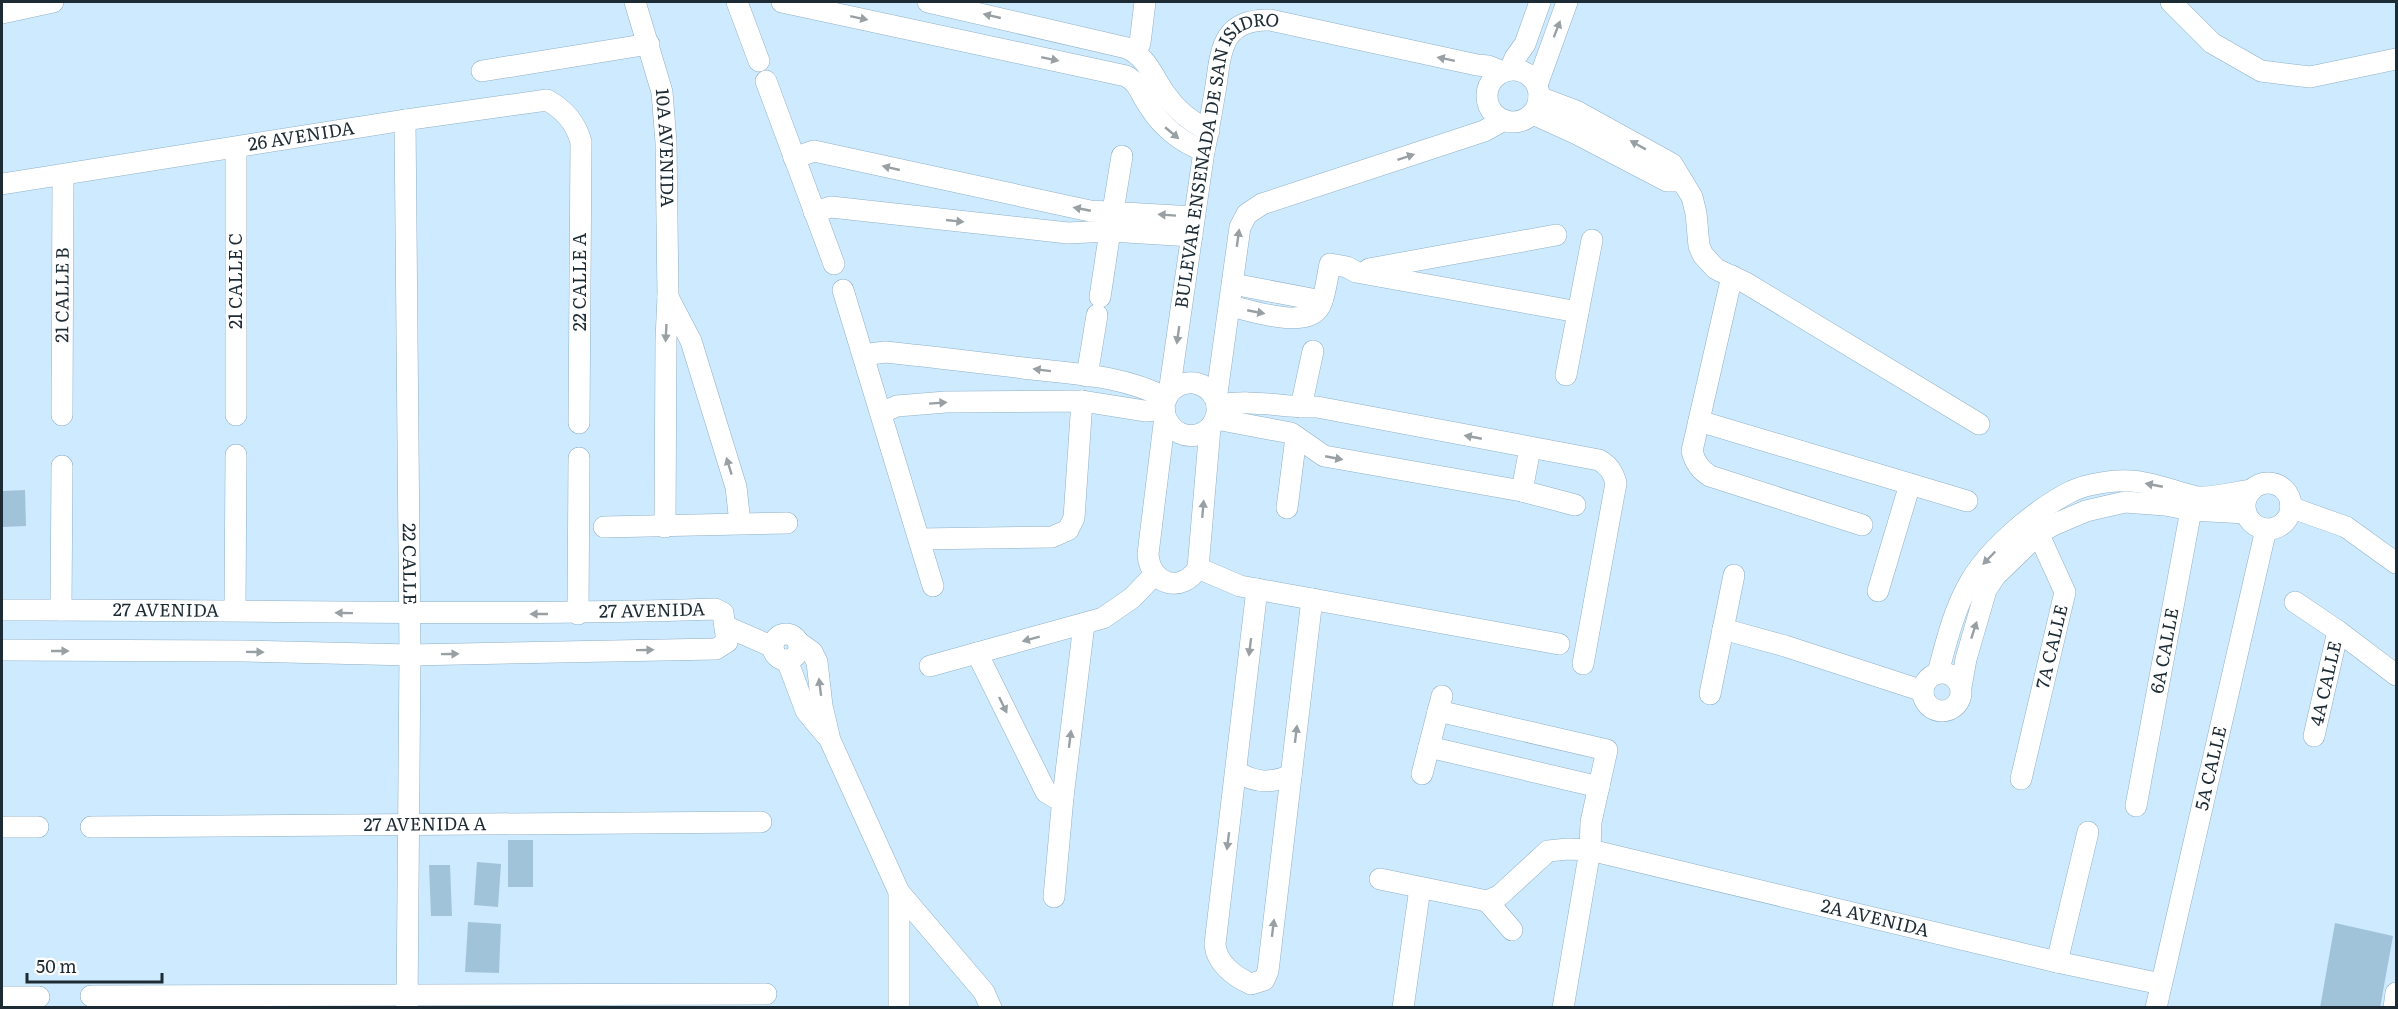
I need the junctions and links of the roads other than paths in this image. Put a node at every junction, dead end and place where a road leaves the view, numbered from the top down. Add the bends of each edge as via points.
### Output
1 (53, 2) edge
2 (635, 2) edge
3 (737, 2) edge
4 (782, 2) edge
5 (928, 2) edge
6 (1145, 2) edge
7 (1540, 2) edge
8 (1567, 2) edge
9 (2171, 2) edge
10 (2, 13) edge
11 (649, 44) junction
12 (1136, 52) junction
13 (2397, 59) edge
14 (759, 61) dead end
15 (482, 70) dead end
16 (1506, 71) junction
17 (766, 81) dead end
18 (1536, 98) junction
19 (405, 120) junction
20 (1504, 120) junction
21 (1206, 141) junction
22 (581, 142) joint
23 (236, 148) junction
24 (1122, 156) dead end
25 (794, 158) junction
26 (63, 176) junction
27 (2, 184) edge
28 (814, 212) junction
29 (1112, 221) junction
30 (1193, 227) junction
31 (1556, 235) dead end
32 (1592, 240) dead end
33 (834, 264) dead end
34 (1356, 272) junction
35 (1732, 276) junction
36 (1233, 284) junction
37 (843, 290) dead end
38 (668, 297) junction
39 (1322, 301) junction
40 (1231, 306) junction
41 (1578, 312) junction
42 (1313, 351) dead end
43 (863, 356) junction
44 (1566, 375) dead end
45 (1087, 376) junction
46 (1082, 401) junction
47 (1166, 405) junction
48 (1301, 407) junction
49 (880, 413) junction
50 (1215, 413) junction
51 (62, 415) dead end
52 (236, 415) dead end
53 (1699, 422) junction
54 (579, 423) dead end
55 (1979, 424) dead end
56 (1296, 437) junction
57 (1530, 448) junction
58 (236, 455) dead end
59 (579, 458) dead end
60 (62, 466) dead end
61 (1910, 484) junction
62 (1522, 490) junction
63 (2252, 490) junction
64 (1967, 501) dead end
65 (2193, 504) junction
66 (1575, 505) dead end
67 (2290, 507) junction
68 (1287, 508) dead end
69 (2246, 513) junction
70 (787, 523) dead end
71 (740, 524) junction
72 (1862, 525) dead end
73 (665, 526) junction
74 (2035, 526) junction
75 (604, 527) dead end
76 (2266, 529) junction
77 (919, 539) junction
78 (2397, 563) edge
79 (1151, 564) junction
80 (1198, 568) junction
81 (1734, 575) dead end
82 (933, 586) dead end
83 (1257, 589) junction
84 (1878, 591) dead end
85 (1312, 599) junction
86 (2295, 602) dead end
87 (2, 610) edge
88 (61, 610) junction
89 (235, 610) junction
90 (409, 614) junction
91 (578, 614) junction
92 (1084, 624) junction
93 (725, 626) junction
94 (1723, 629) junction
95 (2338, 630) junction
96 (1559, 644) dead end
97 (2, 650) edge
98 (780, 653) junction
99 (977, 653) junction
100 (410, 655) junction
101 (1583, 664) dead end
102 (930, 666) dead end
103 (1938, 673) junction
104 (2397, 675) edge
105 (1961, 687) junction
106 (1923, 691) junction
107 (1710, 694) dead end
108 (2314, 736) dead end
109 (830, 740) junction
110 (1429, 747) junction
111 (1236, 771) junction
112 (1422, 774) dead end
113 (1291, 775) junction
114 (2021, 779) dead end
115 (1599, 787) junction
116 (1063, 797) junction
117 (2136, 806) dead end
118 (761, 822) dead end
119 (91, 826) dead end
120 (410, 826) junction
121 (2, 827) edge
122 (38, 827) dead end
123 (2088, 832) dead end
124 (1590, 850) junction
125 (1380, 879) dead end
126 (1420, 888) junction
127 (899, 892) junction
128 (1054, 897) dead end
129 (1487, 901) junction
130 (1512, 930) dead end
131 (2057, 962) junction
132 (2161, 984) junction
133 (2397, 993) edge
134 (766, 994) dead end
135 (91, 996) dead end
136 (2, 997) edge
137 (39, 997) dead end
138 (407, 1001) edge
139 (899, 1008) edge
140 (991, 1008) edge
141 (1403, 1008) edge
142 (1563, 1008) edge
143 (2156, 1008) edge
144 (2394, 1008) edge

1 - 10 street
2 - 11 street, 10A AVENIDA
3 - 14 street
4 -> 21 street via 1126,76 1138,86 1165,127 1183,141
12 -> 5 street
6 - 12 street
7 - 16 street via 1525,44
18 -> 8 street
9 - 13 street via 2212,43 2261,71 2310,77
11 - 15 street
11 - 38 street, 10A AVENIDA via 662,92 666,142
12 - 21 street
16 - 18 street via 1529,75
16 - 20 street via 1492,81 1487,93 1489,107
16 -> 21 street, BULEVAR ENSENADA DE SAN ISIDRO via 1270,20 1251,21 1233,31 1221,49
17 - 25 street
18 - 20 street via 1522,121
18 - 35 street via 1577,134 1667,181 1682,181 1692,196 1703,255 1716,269
19 - 22 street, 26 AVENIDA via 547,100 571,119
19 - 23 street, 26 AVENIDA
19 - 90 street, 22 CALLE
36 -> 20 street, BULEVAR ENSENADA DE SAN ISIDRO via 1240,227 1254,208 1484,131
21 - 30 street, BULEVAR ENSENADA DE SAN ISIDRO
22 - 54 street, 22 CALLE A
23 - 26 street, 26 AVENIDA
23 - 52 street, 21 CALLE C
24 - 29 street
25 - 28 street
29 -> 25 street via 1090,211 814,151
26 - 27 street, 26 AVENIDA
26 - 51 street, 21 CALLE B
28 -> 29 street via 831,207 1068,233
28 - 33 street
29 - 30 street
29 - 45 street
30 -> 47 street, BULEVAR ENSENADA DE SAN ISIDRO
31 - 34 street
32 - 41 street
34 - 39 street via 1330,264
34 - 41 street
35 - 53 street
35 - 55 street
36 - 39 street
36 - 40 street, BULEVAR ENSENADA DE SAN ISIDRO
37 - 43 street
71 -> 38 street, 10A AVENIDA via 736,486 691,341
38 -> 73 street, 10A AVENIDA
40 -> 39 street via 1300,319 1317,311
40 - 50 street, BULEVAR ENSENADA DE SAN ISIDRO
41 - 44 street
42 - 48 street
45 -> 43 street via 885,352
43 - 49 street
45 - 47 street via 1151,390
46 - 47 street via 1144,411
49 -> 46 street via 897,406 946,402
46 - 77 street via 1074,518 1068,530 1052,537
47 - 50 street via 1171,427 1194,436
47 - 50 street via 1179,385 1198,383 1209,389
47 - 79 street, BULEVAR ENSENADA DE SAN ISIDRO
48 - 50 street via 1235,401
57 -> 48 street
49 - 77 street
50 - 56 street
80 -> 50 street, BULEVAR ENSENADA DE SAN ISIDRO
53 - 61 street
53 - 72 street via 1692,451 1703,472
56 -> 62 street via 1324,456
56 - 68 street
57 - 62 street
57 - 101 street via 1599,460 1610,469 1616,483
58 - 89 street
59 - 91 street
60 - 88 street
61 - 64 street
61 - 84 street
62 - 66 street
63 - 65 street
63 - 67 street via 2273,484 2286,493
63 - 69 street via 2245,503
65 - 69 street
65 - 74 street via 2126,502
65 - 117 street, 6A CALLE
67 - 76 street via 2280,526
67 - 78 street via 2340,524
69 - 76 street via 2250,521
70 - 71 street
71 - 73 street
73 - 75 street
74 -> 103 street via 2003,543 1970,582
105 -> 74 street via 1986,590
74 - 114 street, 7A CALLE via 2063,585 2064,599
76 - 132 street, 5A CALLE
77 - 82 street
79 - 80 street via 1161,580 1177,584 1192,577
79 - 92 street via 1132,597 1103,618
80 - 83 street via 1239,586
81 - 94 street
83 - 85 street
83 -> 111 street
85 - 96 street
113 -> 85 street
86 - 95 street
87 - 88 street, 27 AVENIDA
88 - 89 street, 27 AVENIDA
90 -> 89 street, 27 AVENIDA
91 -> 90 street, 27 AVENIDA
90 - 100 street, 22 CALLE
91 - 93 street, 27 AVENIDA via 715,609 723,613
92 -> 99 street
116 -> 92 street
93 - 98 street
100 -> 93 street, 27 AVENIDA via 716,649 727,642
94 - 106 street
94 - 107 street
95 - 104 street
95 - 108 street, 4A CALLE
97 -> 100 street, 27 AVENIDA
98 - 109 street via 806,711
109 -> 98 street via 812,652 798,642 798,654
99 - 102 street
99 -> 116 street via 1046,792
100 - 120 street, 22 CALLE
103 - 105 street via 1952,675
103 - 106 street via 1929,678
105 - 106 street via 1959,702 1947,711 1928,705
109 - 127 street
110 - 112 street
110 - 115 street
110 - 115 street via 1440,704 1607,750
111 - 113 street via 1262,782
111 -> 113 street via 1215,949 1223,965 1251,984 1264,980 1268,971
115 - 124 street
116 - 128 street
118 - 120 street, 27 AVENIDA A
119 - 120 street, 27 AVENIDA A
120 - 138 street, 22 CALLE
121 - 122 street
123 - 131 street
124 - 129 street, 2A AVENIDA via 1548,851 1499,896
124 - 131 street, 2A AVENIDA
124 - 142 street
125 - 126 street
126 - 129 street
126 - 141 street
127 - 139 street
127 - 140 street via 984,992
129 - 130 street
131 - 132 street, 2A AVENIDA
132 - 143 street, 5A CALLE
133 - 144 street
134 - 138 street
135 - 138 street
136 - 137 street

